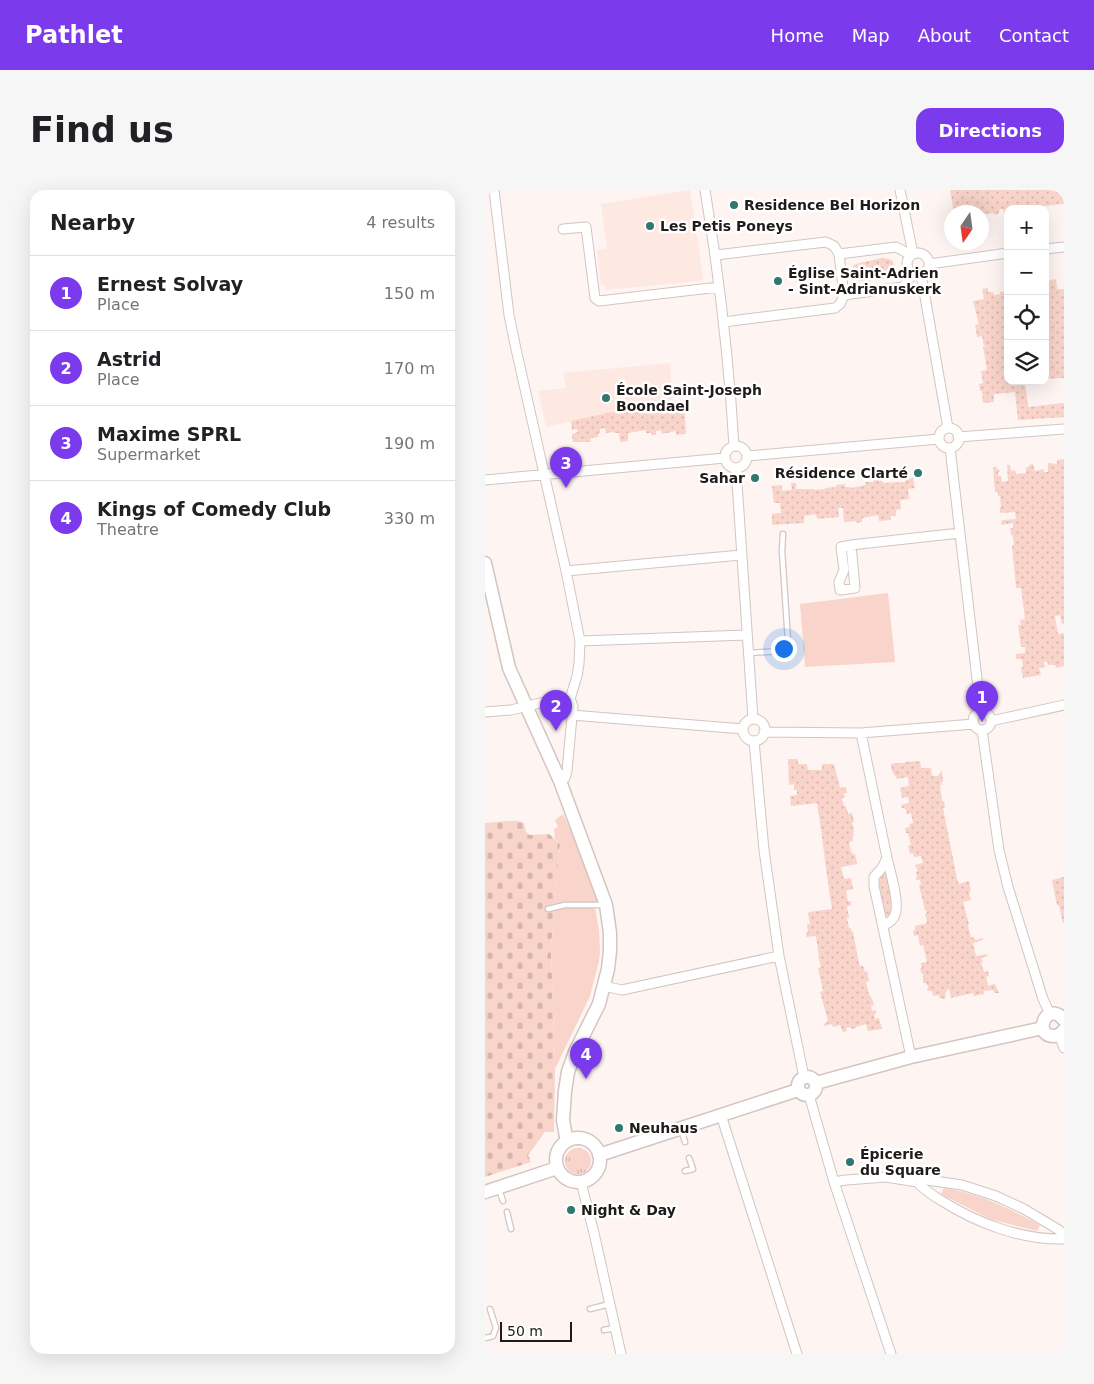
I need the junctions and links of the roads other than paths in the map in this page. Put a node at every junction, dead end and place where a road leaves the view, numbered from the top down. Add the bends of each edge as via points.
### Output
1 (494, 190) edge
2 (705, 190) edge
3 (900, 190) edge
4 (563, 230) dead end
5 (1064, 246) edge
6 (1049, 248) edge
7 (839, 254) junction
8 (1004, 254) edge
9 (912, 255) junction
10 (716, 256) junction
11 (929, 264) junction
12 (917, 274) junction
13 (719, 287) junction
14 (844, 294) junction
15 (723, 322) junction
16 (948, 428) junction
17 (1064, 429) edge
18 (958, 437) junction
19 (939, 439) junction
20 (734, 446) junction
21 (949, 448) junction
22 (747, 456) junction
23 (725, 458) junction
24 (736, 468) junction
25 (544, 475) junction
26 (485, 480) edge
27 (960, 533) junction
28 (783, 534) dead end
29 (851, 545) junction
30 (741, 555) junction
31 (485, 563) edge
32 (566, 571) junction
33 (746, 635) junction
34 (580, 641) junction
35 (748, 654) junction
36 (570, 699) junction
37 (1064, 705) edge
38 (527, 706) junction
39 (485, 712) edge
40 (981, 712) junction
41 (572, 715) junction
42 (753, 719) junction
43 (991, 721) junction
44 (974, 724) junction
45 (743, 730) junction
46 (983, 730) junction
47 (765, 732) junction
48 (861, 733) junction
49 (754, 741) junction
50 (560, 781) junction
51 (887, 858) junction
52 (606, 905) junction
53 (548, 909) dead end
54 (883, 926) junction
55 (779, 956) junction
56 (604, 986) junction
57 (1050, 1014) junction
58 (1064, 1020) edge
59 (1043, 1028) junction
60 (1061, 1032) edge
61 (1064, 1048) edge
62 (911, 1058) junction
63 (810, 1080) junction
64 (804, 1092) junction
65 (721, 1115) junction
66 (681, 1128) junction
67 (568, 1140) junction
68 (685, 1142) dead end
69 (599, 1155) junction
70 (689, 1158) dead end
71 (557, 1168) junction
72 (685, 1171) dead end
73 (581, 1182) junction
74 (834, 1182) junction
75 (917, 1182) junction
76 (943, 1182) junction
77 (499, 1187) junction
78 (485, 1192) edge
79 (936, 1197) junction
80 (503, 1201) dead end
81 (507, 1212) dead end
82 (1043, 1222) junction
83 (511, 1229) dead end
84 (1064, 1235) edge
85 (1035, 1237) junction
86 (1064, 1239) edge
87 (609, 1304) junction
88 (490, 1309) dead end
89 (590, 1309) dead end
90 (615, 1328) junction
91 (604, 1330) dead end
92 (485, 1338) edge
93 (621, 1354) edge
94 (797, 1354) edge
95 (891, 1354) edge

1 - 25 street via 509,315
2 - 10 street
3 - 9 street
4 - 13 street via 586,227 595,298 599,301
5 - 6 street
7 - 9 street via 896,247
7 - 10 street via 826,242
7 - 14 street
8 - 11 street
9 - 11 street via 924,254
9 - 12 street via 907,265
10 - 13 street
11 - 12 street via 927,270
12 - 14 street via 903,287
12 - 16 street
13 - 15 street
14 - 15 street via 835,308
15 - 20 street
16 - 18 street via 955,430
16 - 19 street via 942,431
17 - 18 street
18 - 21 street via 957,443
19 - 21 street
19 - 22 street
20 - 22 street via 743,448
20 - 23 street via 727,450
21 - 27 street
22 - 24 street via 744,464
23 - 24 street via 728,465
23 - 25 street
24 - 30 street
25 - 26 street
25 - 32 street
27 - 29 street
27 - 40 street
28 - 35 lane via 787,648
29 - 29 street via 855,588 840,590 843,570 841,547
30 - 32 street
30 - 33 street
31 - 38 street via 509,668
32 - 34 street
33 - 34 street
33 - 35 street
34 - 36 street via 577,676
35 - 42 street
36 - 38 street
36 - 41 street
37 - 43 street
38 - 39 street
38 - 50 street
40 - 43 street
40 - 44 street via 975,716
41 - 45 street
41 - 50 street via 567,771
42 - 45 street via 745,724
42 - 47 street via 761,722
43 - 46 street
44 - 46 street
44 - 48 street
45 - 49 street via 746,737
46 - 57 street via 999,850
47 - 48 street
47 - 49 street
48 - 51 street
49 - 55 street via 764,850
50 - 52 street
51 - 54 street via 874,877
51 - 54 street via 897,907 892,921
52 - 53 lane via 565,905
52 - 56 street via 610,951
54 - 62 street
55 - 56 street via 622,990
55 - 63 street
56 - 67 street via 568,1072 563,1120
57 - 58 street via 1059,1014
57 - 59 street via 1045,1018
59 - 60 street via 1049,1035
59 - 62 street
60 - 61 street
62 - 63 street
63 - 64 street via 798,1082
64 - 65 street
64 - 74 street
65 - 66 street
65 - 94 street
66 - 68 lane
66 - 69 street
67 - 69 street via 585,1139 594,1145
67 - 71 street via 558,1151
69 - 73 street via 599,1165 594,1174
70 - 72 lane via 693,1169
71 - 73 street via 564,1177
71 - 77 street
73 - 87 street
74 - 75 street via 886,1177
74 - 95 street
75 - 76 street
75 - 79 street
76 - 79 street
76 - 82 street via 996,1196
77 - 78 street
77 - 80 lane
79 - 85 street via 989,1225
81 - 83 lane
82 - 84 street
82 - 85 street
85 - 86 street
87 - 89 lane
87 - 90 street
88 - 92 lane via 496,1328 493,1336
90 - 91 lane
90 - 93 street

